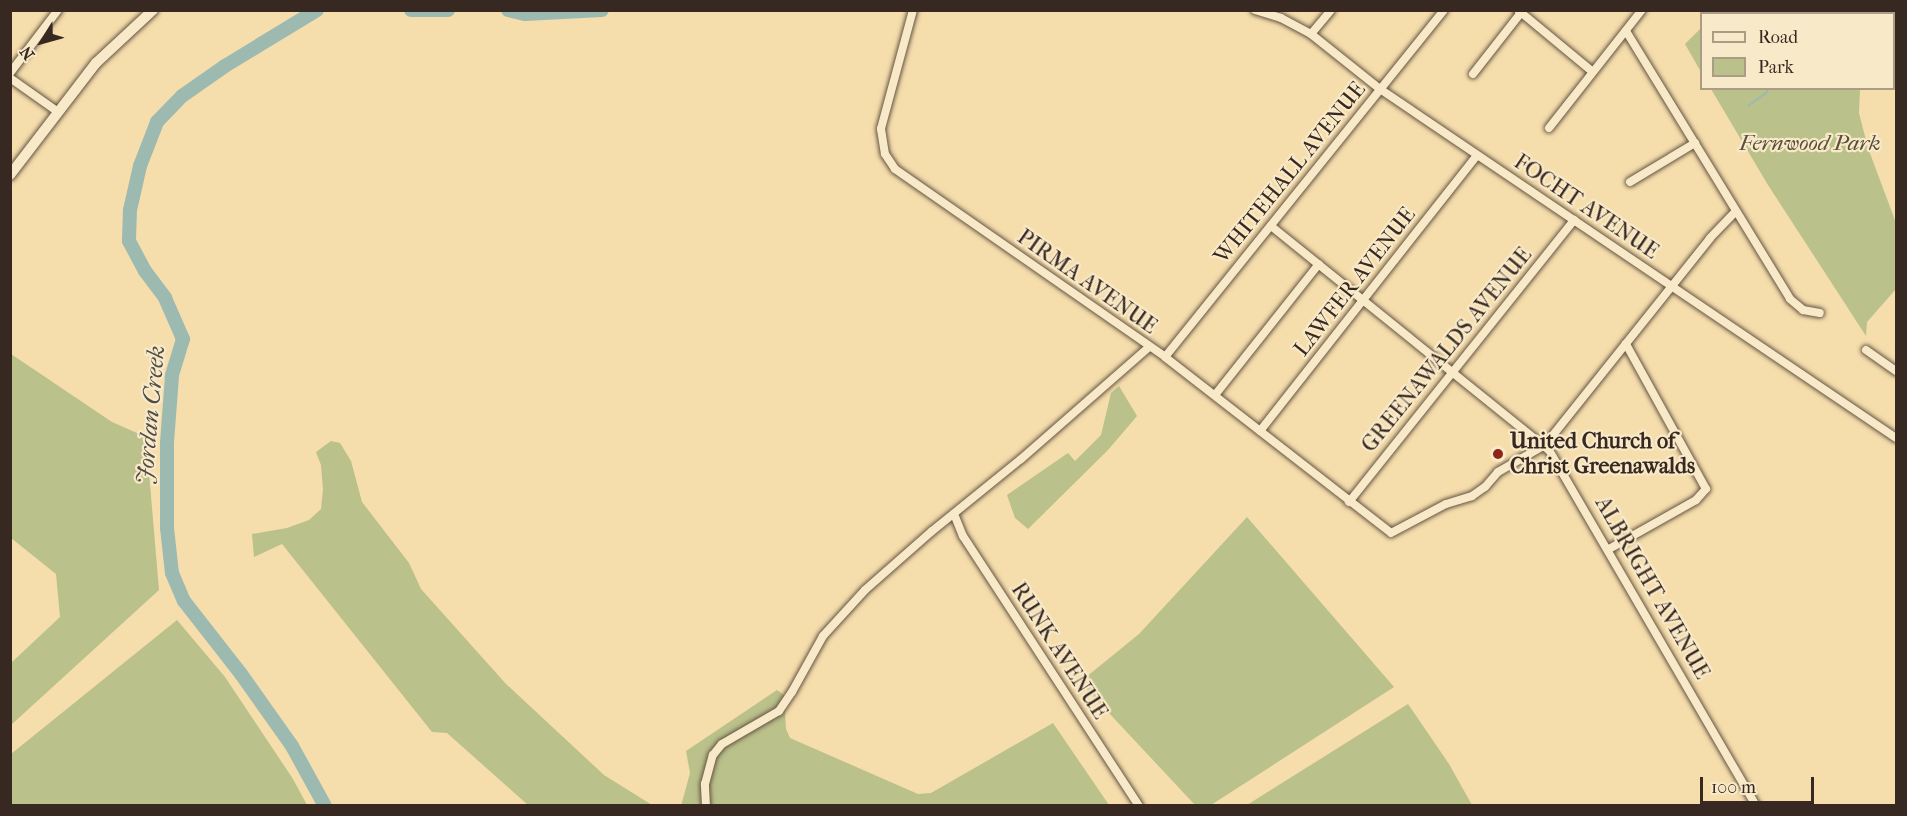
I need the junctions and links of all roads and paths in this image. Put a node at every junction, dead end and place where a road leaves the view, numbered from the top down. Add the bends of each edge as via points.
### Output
1 (58, 10) edge
2 (153, 10) edge
3 (913, 10) edge
4 (1255, 10) edge
5 (1331, 10) edge
6 (1444, 10) edge
7 (1642, 10) edge
8 (1521, 11) edge
9 (1626, 31) junction
10 (1311, 34) junction
11 (1593, 72) junction
12 (10, 73) edge
13 (1473, 74) dead end
14 (10, 78) edge
15 (1380, 89) junction
16 (57, 112) junction
17 (1550, 128) dead end
18 (1695, 143) junction
19 (1477, 155) junction
20 (10, 175) edge
21 (1630, 182) dead end
22 (1736, 211) junction
23 (1574, 220) junction
24 (1271, 226) junction
25 (1319, 264) junction
26 (1672, 287) junction
27 (1364, 300) junction
28 (1820, 313) dead end
29 (1626, 344) junction
30 (1149, 347) junction
31 (1866, 350) dead end
32 (1165, 357) junction
33 (1896, 371) edge
34 (1453, 372) junction
35 (1215, 395) junction
36 (1260, 431) junction
37 (1896, 438) edge
38 (1545, 445) junction
39 (1349, 502) junction
40 (954, 514) junction
41 (1609, 549) junction
42 (706, 806) edge
43 (1139, 806) edge
44 (1756, 806) edge

1 - 12 street
2 - 16 main road via 96,63
3 - 30 street, PIRMA AVENUE via 881,129 882,147 890,163
4 - 10 street, FOCHT AVENUE
5 - 10 street
6 - 15 street, WHITEHALL AVENUE
7 - 9 street
8 - 11 street
8 - 13 street
9 - 11 street
9 - 18 street
10 - 15 street, FOCHT AVENUE
11 - 17 street
14 - 16 street
15 - 19 street, FOCHT AVENUE
15 - 24 street, WHITEHALL AVENUE
16 - 20 main road
18 - 21 street
18 - 22 street
19 - 23 street, FOCHT AVENUE
19 - 27 street, LAWFER AVENUE
22 - 26 street
22 - 28 street via 1790,299 1803,310
23 - 26 street, FOCHT AVENUE
23 - 34 street, GREENAWALDS AVENUE
24 - 25 street, ALBRIGHT AVENUE
24 - 32 street, WHITEHALL AVENUE
25 - 27 street, ALBRIGHT AVENUE
25 - 35 street
26 - 29 street
26 - 37 street, FOCHT AVENUE
27 - 34 street, ALBRIGHT AVENUE
27 - 36 street, LAWFER AVENUE
29 - 38 street
29 - 41 street via 1704,482 1705,492
30 - 32 street, PIRMA AVENUE
30 - 40 street
31 - 33 street
32 - 35 street, PIRMA AVENUE
34 - 38 street, ALBRIGHT AVENUE
34 - 39 street, GREENAWALDS AVENUE
35 - 36 street, PIRMA AVENUE
36 - 39 street, PIRMA AVENUE
38 - 39 street, PIRMA AVENUE via 1498,472 1472,496 1446,504 1403,528 1387,532
38 - 41 street, ALBRIGHT AVENUE
40 - 42 street via 875,581 831,626 779,711 722,744 712,755 705,784
40 - 43 street, RUNK AVENUE via 963,536
41 - 44 street, ALBRIGHT AVENUE

